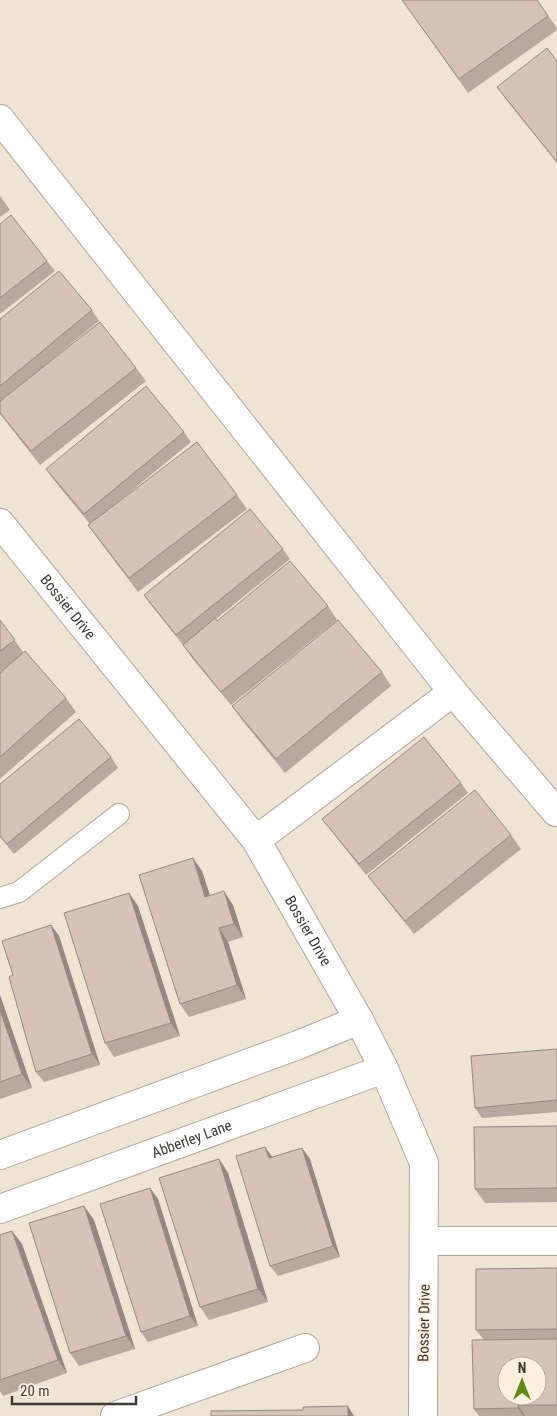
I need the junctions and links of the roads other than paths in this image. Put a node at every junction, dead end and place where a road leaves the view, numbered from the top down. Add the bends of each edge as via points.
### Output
1 (0, 119) edge
2 (0, 523) edge
3 (454, 692) junction
4 (556, 812) dead end
5 (119, 814) dead end
6 (256, 840) junction
7 (0, 898) edge
8 (359, 1020) junction
9 (384, 1069) junction
10 (0, 1155) edge
11 (0, 1209) edge
12 (426, 1241) junction
13 (557, 1241) edge
14 (305, 1348) dead end
15 (163, 1408) edge
16 (115, 1416) edge
17 (423, 1416) edge

1 - 3 street
2 - 6 street, Bossier Drive
3 - 4 street
3 - 6 street
5 - 7 lane via 19,892
6 - 8 street, Bossier Drive
8 - 9 street, Bossier Drive
8 - 10 street
9 - 11 street, Abberley Lane
9 - 12 street, Bossier Drive via 424,1163
12 - 13 street
12 - 17 street, Bossier Drive
14 - 15 street
15 - 16 street

